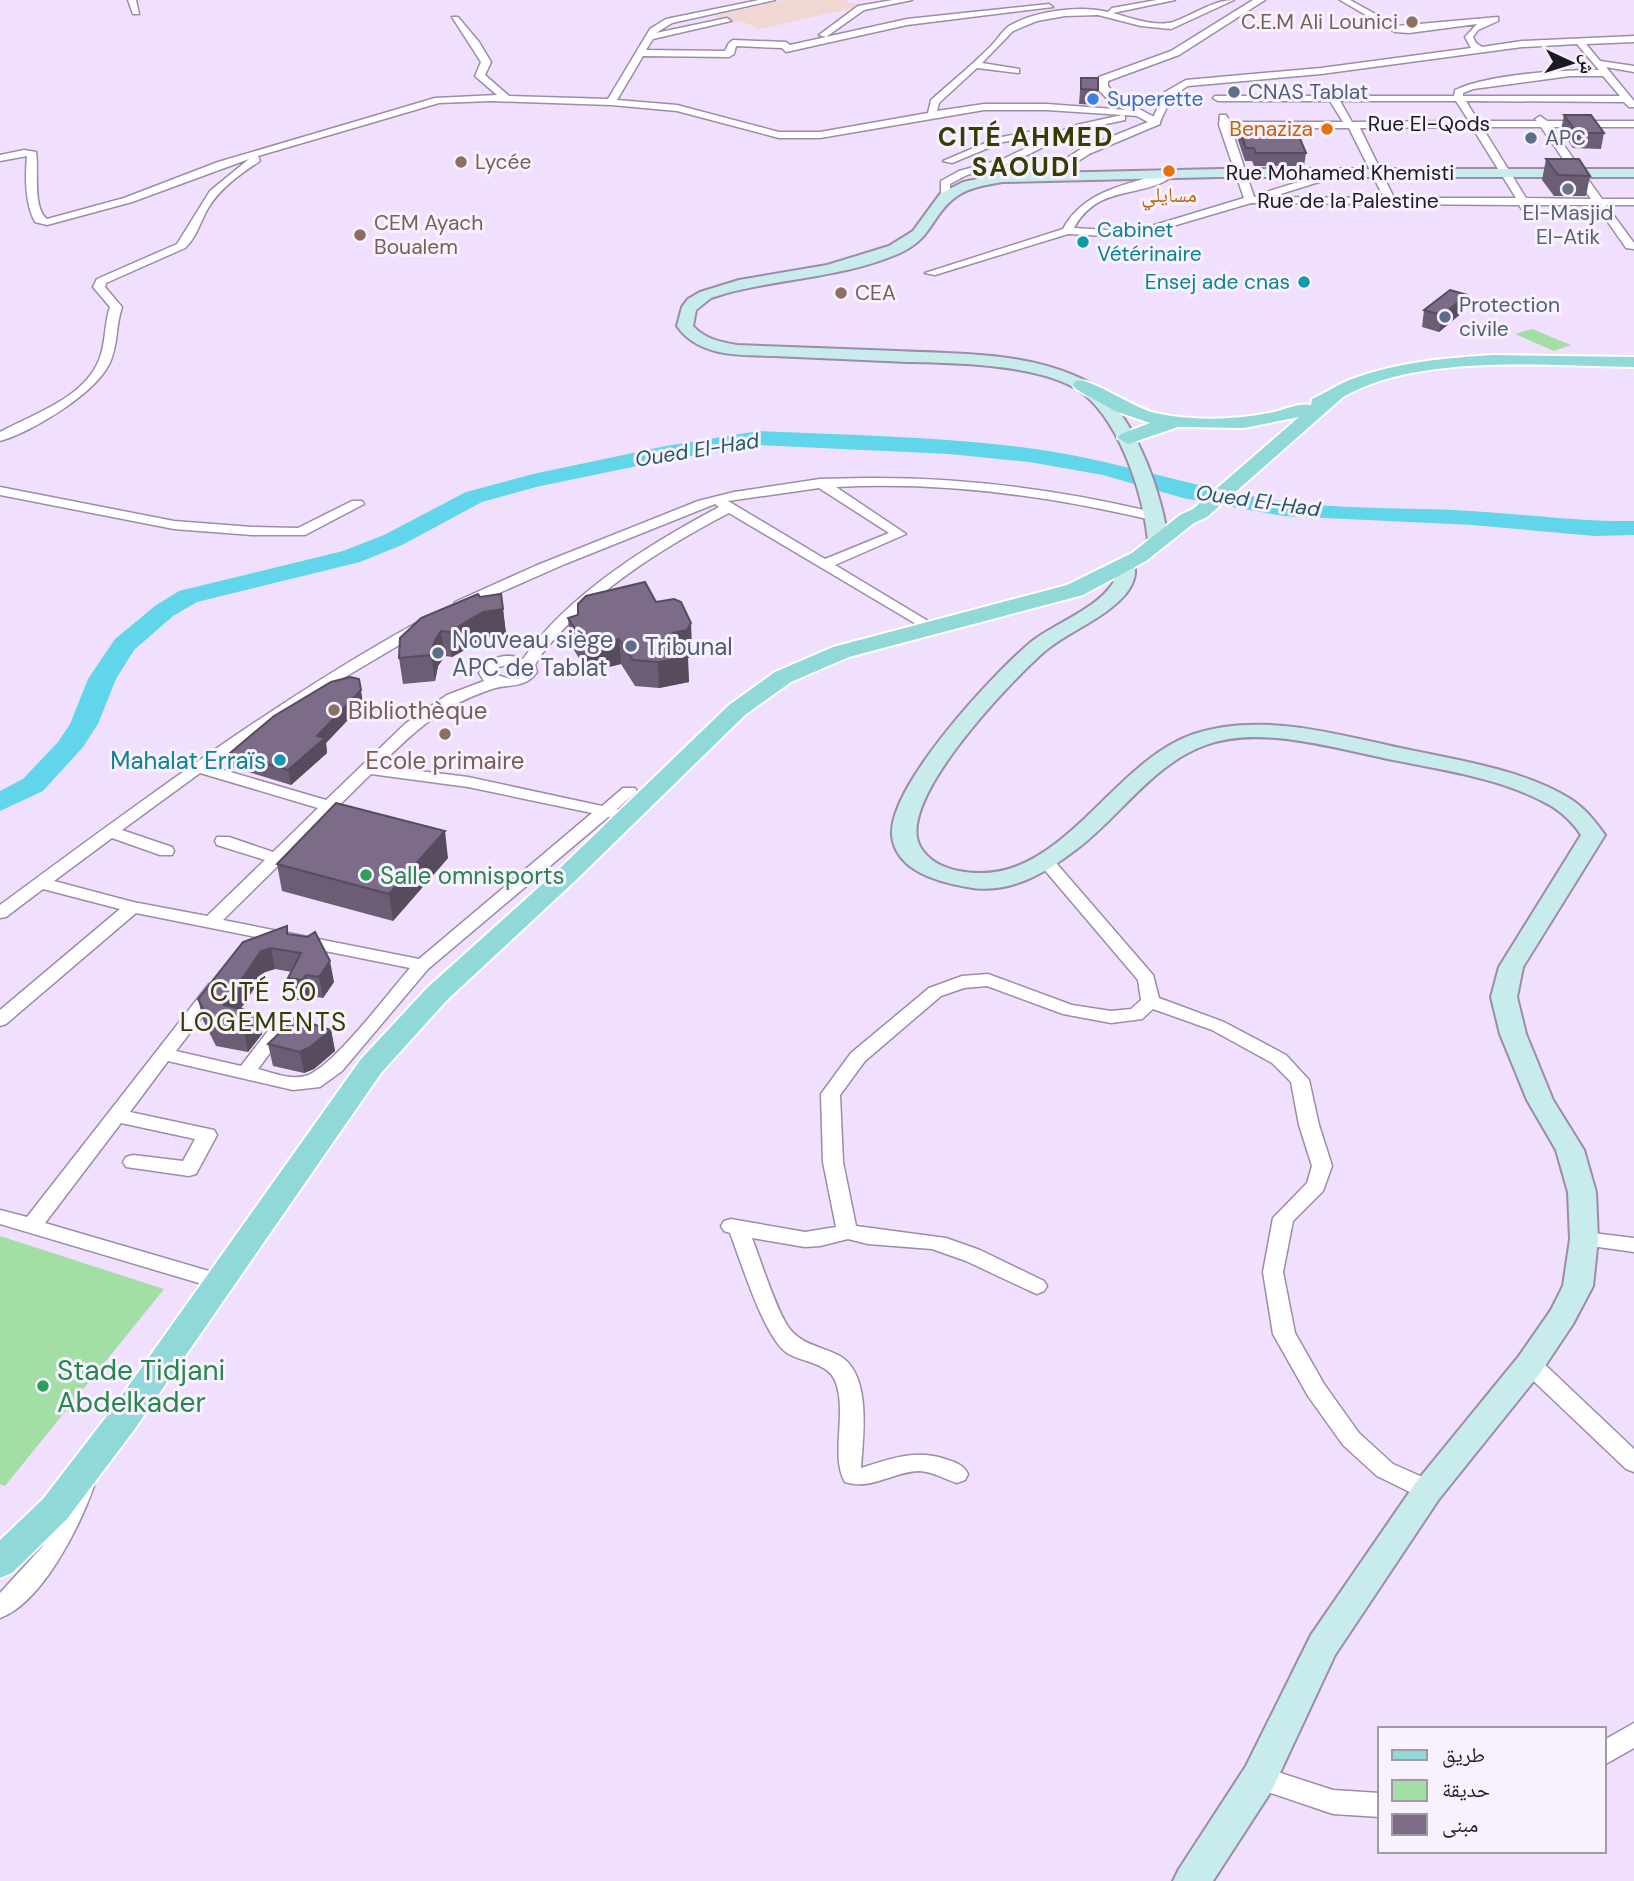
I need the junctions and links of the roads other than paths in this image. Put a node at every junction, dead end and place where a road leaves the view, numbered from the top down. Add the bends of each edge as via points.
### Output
1 (132, 0) edge
2 (771, 0) edge
3 (908, 0) edge
4 (1171, 0) edge
5 (1230, 0) edge
6 (1260, 0) edge
7 (1344, 0) edge
8 (1053, 6) dead end
9 (136, 12) dead end
10 (1102, 13) junction
11 (455, 19) dead end
12 (727, 21) dead end
13 (649, 37) junction
14 (1634, 39) edge
15 (813, 42) junction
16 (1581, 43) junction
17 (1482, 50) junction
18 (639, 53) junction
19 (1598, 63) junction
20 (975, 65) junction
21 (1634, 69) edge
22 (1016, 71) dead end
23 (1321, 71) junction
24 (1606, 73) junction
25 (1210, 80) junction
26 (506, 98) junction
27 (1217, 98) junction
28 (1336, 98) junction
29 (1459, 98) junction
30 (1526, 98) junction
31 (1631, 102) edge
32 (611, 103) junction
33 (1139, 113) junction
34 (932, 115) junction
35 (1156, 122) junction
36 (1349, 124) junction
37 (1476, 124) junction
38 (1544, 124) junction
39 (1634, 124) edge
40 (1224, 125) junction
41 (1055, 137) junction
42 (270, 150) junction
43 (0, 158) edge
44 (948, 161) dead end
45 (1243, 173) junction
46 (1377, 173) junction
47 (1507, 173) junction
48 (1578, 173) junction
49 (1634, 173) edge
50 (1170, 174) junction
51 (1334, 174) junction
52 (1047, 176) junction
53 (946, 197) junction
54 (1250, 200) junction
55 (1391, 202) junction
56 (1599, 202) junction
57 (1634, 202) edge
58 (1524, 203) junction
59 (1533, 218) dead end
60 (1067, 231) junction
61 (1632, 246) edge
62 (932, 273) dead end
63 (1634, 362) edge
64 (1082, 385) junction
65 (1335, 396) junction
66 (1307, 409) junction
67 (1194, 422) junction
68 (1229, 423) junction
69 (0, 437) edge
70 (1130, 444) junction
71 (1264, 449) junction
72 (820, 483) junction
73 (0, 491) edge
74 (723, 503) junction
75 (358, 504) dead end
76 (1154, 509) junction
77 (1193, 516) junction
78 (1158, 543) junction
79 (826, 564) junction
80 (1125, 572) junction
81 (928, 627) junction
82 (521, 662) junction
83 (492, 678) junction
84 (729, 720) junction
85 (198, 768) junction
86 (365, 769) junction
87 (328, 806) junction
88 (621, 806) junction
89 (110, 832) junction
90 (223, 841) dead end
91 (166, 851) dead end
92 (275, 858) junction
93 (1045, 861) junction
94 (40, 883) junction
95 (133, 907) junction
96 (0, 913) edge
97 (210, 923) junction
98 (422, 965) junction
99 (223, 977) edge
100 (1150, 1001) junction
101 (287, 1018) dead end
102 (0, 1020) edge
103 (164, 1054) junction
104 (245, 1073) junction
105 (114, 1115) junction
106 (133, 1162) dead end
107 (0, 1217) edge
108 (32, 1226) junction
109 (847, 1231) junction
110 (1584, 1239) junction
111 (1634, 1245) edge
112 (219, 1281) junction
113 (1037, 1286) dead end
114 (1530, 1364) junction
115 (92, 1460) junction
116 (1634, 1463) edge
117 (957, 1474) dead end
118 (1428, 1490) junction
119 (0, 1563) edge
120 (0, 1608) edge
121 (1634, 1734) edge
122 (1606, 1753) edge
123 (1259, 1778) junction
124 (1378, 1805) edge
125 (1192, 1881) edge

1 - 9 street
2 - 13 street via 669,20
3 - 15 street via 861,8
4 - 10 street
5 - 10 street via 1171,26
6 - 33 street via 1207,37 1171,55 1123,67 1103,79 1102,88 1114,100
7 - 17 street via 1395,29 1495,19 1475,28 1469,37 1472,45
8 - 15 street via 942,17
10 - 20 street via 1065,13 1010,29
11 - 26 street via 486,62 480,76
12 - 13 street
13 - 18 street
14 - 16 street
15 - 18 street via 760,54
16 - 17 street
16 - 19 street
17 - 23 street
18 - 32 street
19 - 21 street
19 - 24 street
20 - 22 street
20 - 34 street via 934,102
23 - 25 street
23 - 28 street
24 - 29 street via 1471,86 1458,92
24 - 31 street
25 - 27 street
25 - 35 street via 1185,83 1168,93
26 - 32 street
26 - 42 street via 438,100
27 - 28 street
27 - 40 street
28 - 29 street
28 - 36 street
29 - 30 street
29 - 37 street
30 - 31 street
30 - 38 street
32 - 34 street via 677,108 779,135 820,135
33 - 34 street via 984,107
33 - 35 street
33 - 41 street
35 - 52 street via 1071,158
36 - 37 street, Rue El-Qods
36 - 40 street, Rue El-Qods
36 - 46 street via 1355,127
37 - 38 street, Rue El-Qods
37 - 47 street
38 - 39 street, Rue El-Qods
38 - 48 street
40 - 45 street
41 - 44 street via 1018,135 980,145
41 - 53 street via 1007,160 963,173 945,183
42 - 43 street via 128,200 47,222 39,220 36,213 32,155
42 - 69 street via 226,181 181,246 101,281 99,287 116,307 109,325 109,348 98,373 74,397
45 - 50 main road, Rue Mohamed Khemisti
45 - 51 main road, Rue Mohamed Khemisti
45 - 54 street
46 - 47 main road, Rue Mohamed Khemisti
46 - 51 main road, Rue Mohamed Khemisti
46 - 55 street
47 - 48 main road, Rue Mohamed Khemisti
47 - 58 street
48 - 49 main road, Rue Mohamed Khemisti
48 - 56 street
50 - 52 main road, Rue Mohamed Khemisti
50 - 60 street via 1095,198 1079,211
51 - 54 street
52 - 53 main road, Rue Mohamed Khemisti via 978,183
53 - 64 main road via 927,226 895,249 825,270 718,291 695,301 685,326 689,334 737,350 971,359 1033,368
54 - 55 street, Rue de la Palestine
54 - 60 street, Rue de la Palestine via 1149,230
55 - 58 street, Rue de la Palestine
56 - 57 street, Rue de la Palestine
56 - 58 street, Rue de la Palestine
56 - 61 street
58 - 59 street
60 - 62 street
63 - 65 main road via 1481,362 1423,368 1356,383
64 - 67 main road via 1135,413
64 - 70 main road via 1109,411
65 - 66 main road
65 - 71 main road
66 - 68 main road via 1272,419
66 - 71 main road
67 - 68 main road
67 - 70 main road via 1163,425
68 - 71 main road via 1253,431
70 - 76 main road
71 - 77 main road via 1246,472
72 - 74 street
72 - 76 street via 964,485
72 - 79 street via 899,534
73 - 75 street via 174,525 279,532 300,532
74 - 79 street
74 - 82 street via 628,565
74 - 85 street via 549,565 436,618 312,691
76 - 77 main road via 1166,515
76 - 78 main road
77 - 78 main road
77 - 80 main road via 1197,523 1153,563
78 - 80 main road
79 - 81 street
80 - 81 main road via 1075,590
80 - 84 main road via 1063,601 842,657 789,681
80 - 93 main road via 1112,597 1049,638 999,684 951,742 911,800 904,819 908,847 919,861 954,880 1006,880
81 - 84 main road via 796,670 756,695
82 - 83 street via 495,663
82 - 83 street via 530,672 523,679 511,683
83 - 86 street via 424,716
84 - 88 main road
85 - 87 street
85 - 89 street
86 - 87 street
86 - 88 street
87 - 92 street
88 - 98 street
88 - 112 main road via 371,1066
89 - 91 street
89 - 94 street
90 - 92 street
92 - 97 street
93 - 100 street via 1147,979
93 - 110 main road via 1087,830 1157,761 1222,733 1306,735 1503,778 1549,796 1584,818 1593,835 1591,841 1511,967 1504,997 1513,1034 1540,1100 1570,1150 1582,1192
94 - 95 street
94 - 96 street
95 - 97 street
95 - 102 street
97 - 98 street via 253,938
98 - 104 street via 322,1078 293,1084
99 - 103 street
100 - 109 street via 1136,1015 1111,1017 1069,1010 988,980 962,982 935,992 858,1057 830,1094 833,1162
100 - 118 street via 1219,1026 1279,1059 1300,1080 1322,1166 1316,1186 1283,1218 1273,1272 1284,1334 1350,1439 1385,1470
101 - 104 street
103 - 104 street
103 - 105 street
105 - 106 street via 207,1135 189,1168
105 - 108 street
107 - 108 street
108 - 112 street
109 - 113 street via 863,1238 931,1242
109 - 117 street via 834,1238 789,1238 732,1227 779,1330 794,1347 834,1363 846,1377 853,1409 853,1476 922,1460
110 - 111 street
110 - 114 main road via 1578,1286
112 - 115 main road
114 - 116 street
114 - 118 main road
115 - 119 main road via 55,1509
115 - 120 street via 71,1521 53,1555
118 - 123 main road via 1323,1645
121 - 122 street
123 - 124 street via 1333,1802
123 - 125 main road

